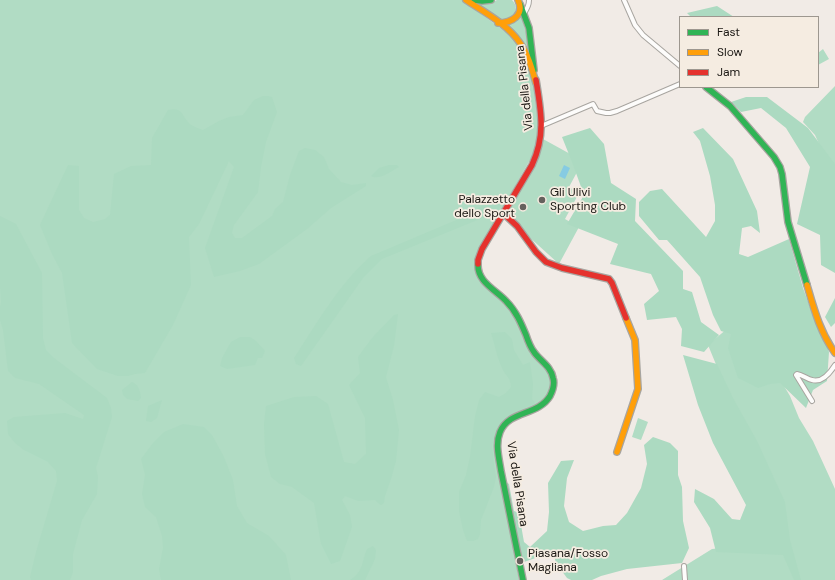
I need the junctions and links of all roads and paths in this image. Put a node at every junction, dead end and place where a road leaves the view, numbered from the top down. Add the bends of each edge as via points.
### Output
1 (466, 0) edge
2 (474, 0) edge
3 (490, 0) edge
4 (529, 0) edge
5 (624, 0) edge
6 (519, 1) edge
7 (524, 13) junction
8 (498, 22) junction
9 (679, 65) edge
10 (536, 83) junction
11 (679, 84) edge
12 (707, 88) edge
13 (541, 126) junction
14 (503, 213) junction
15 (835, 353) edge
16 (835, 365) edge
17 (812, 401) dead end
18 (617, 452) dead end
19 (684, 566) dead end
20 (523, 580) edge
21 (685, 580) edge

1 - 8 main road
2 - 3 main road
4 - 7 street
5 - 9 street via 639,30
6 - 7 main road, Via della Pisana
6 - 8 main road via 519,11 515,19 507,23
7 - 10 main road, Via della Pisana via 529,28
8 - 10 main road via 513,35 524,50
10 - 13 main road, Via della Pisana
11 - 13 street via 617,111 601,112 593,104
12 - 15 main road via 730,106 780,167 788,222 815,314 819,327
13 - 14 main road, Via della Pisana via 536,158
14 - 18 main road via 519,228 546,262 564,269 606,278 612,283 635,340 638,389
14 - 20 main road, Via della Pisana via 479,254 477,269 483,280 513,308 533,351 551,370 554,381 553,391 546,401 536,409 511,419 502,428 498,439 503,480
16 - 17 street via 821,380 796,375
19 - 21 street

